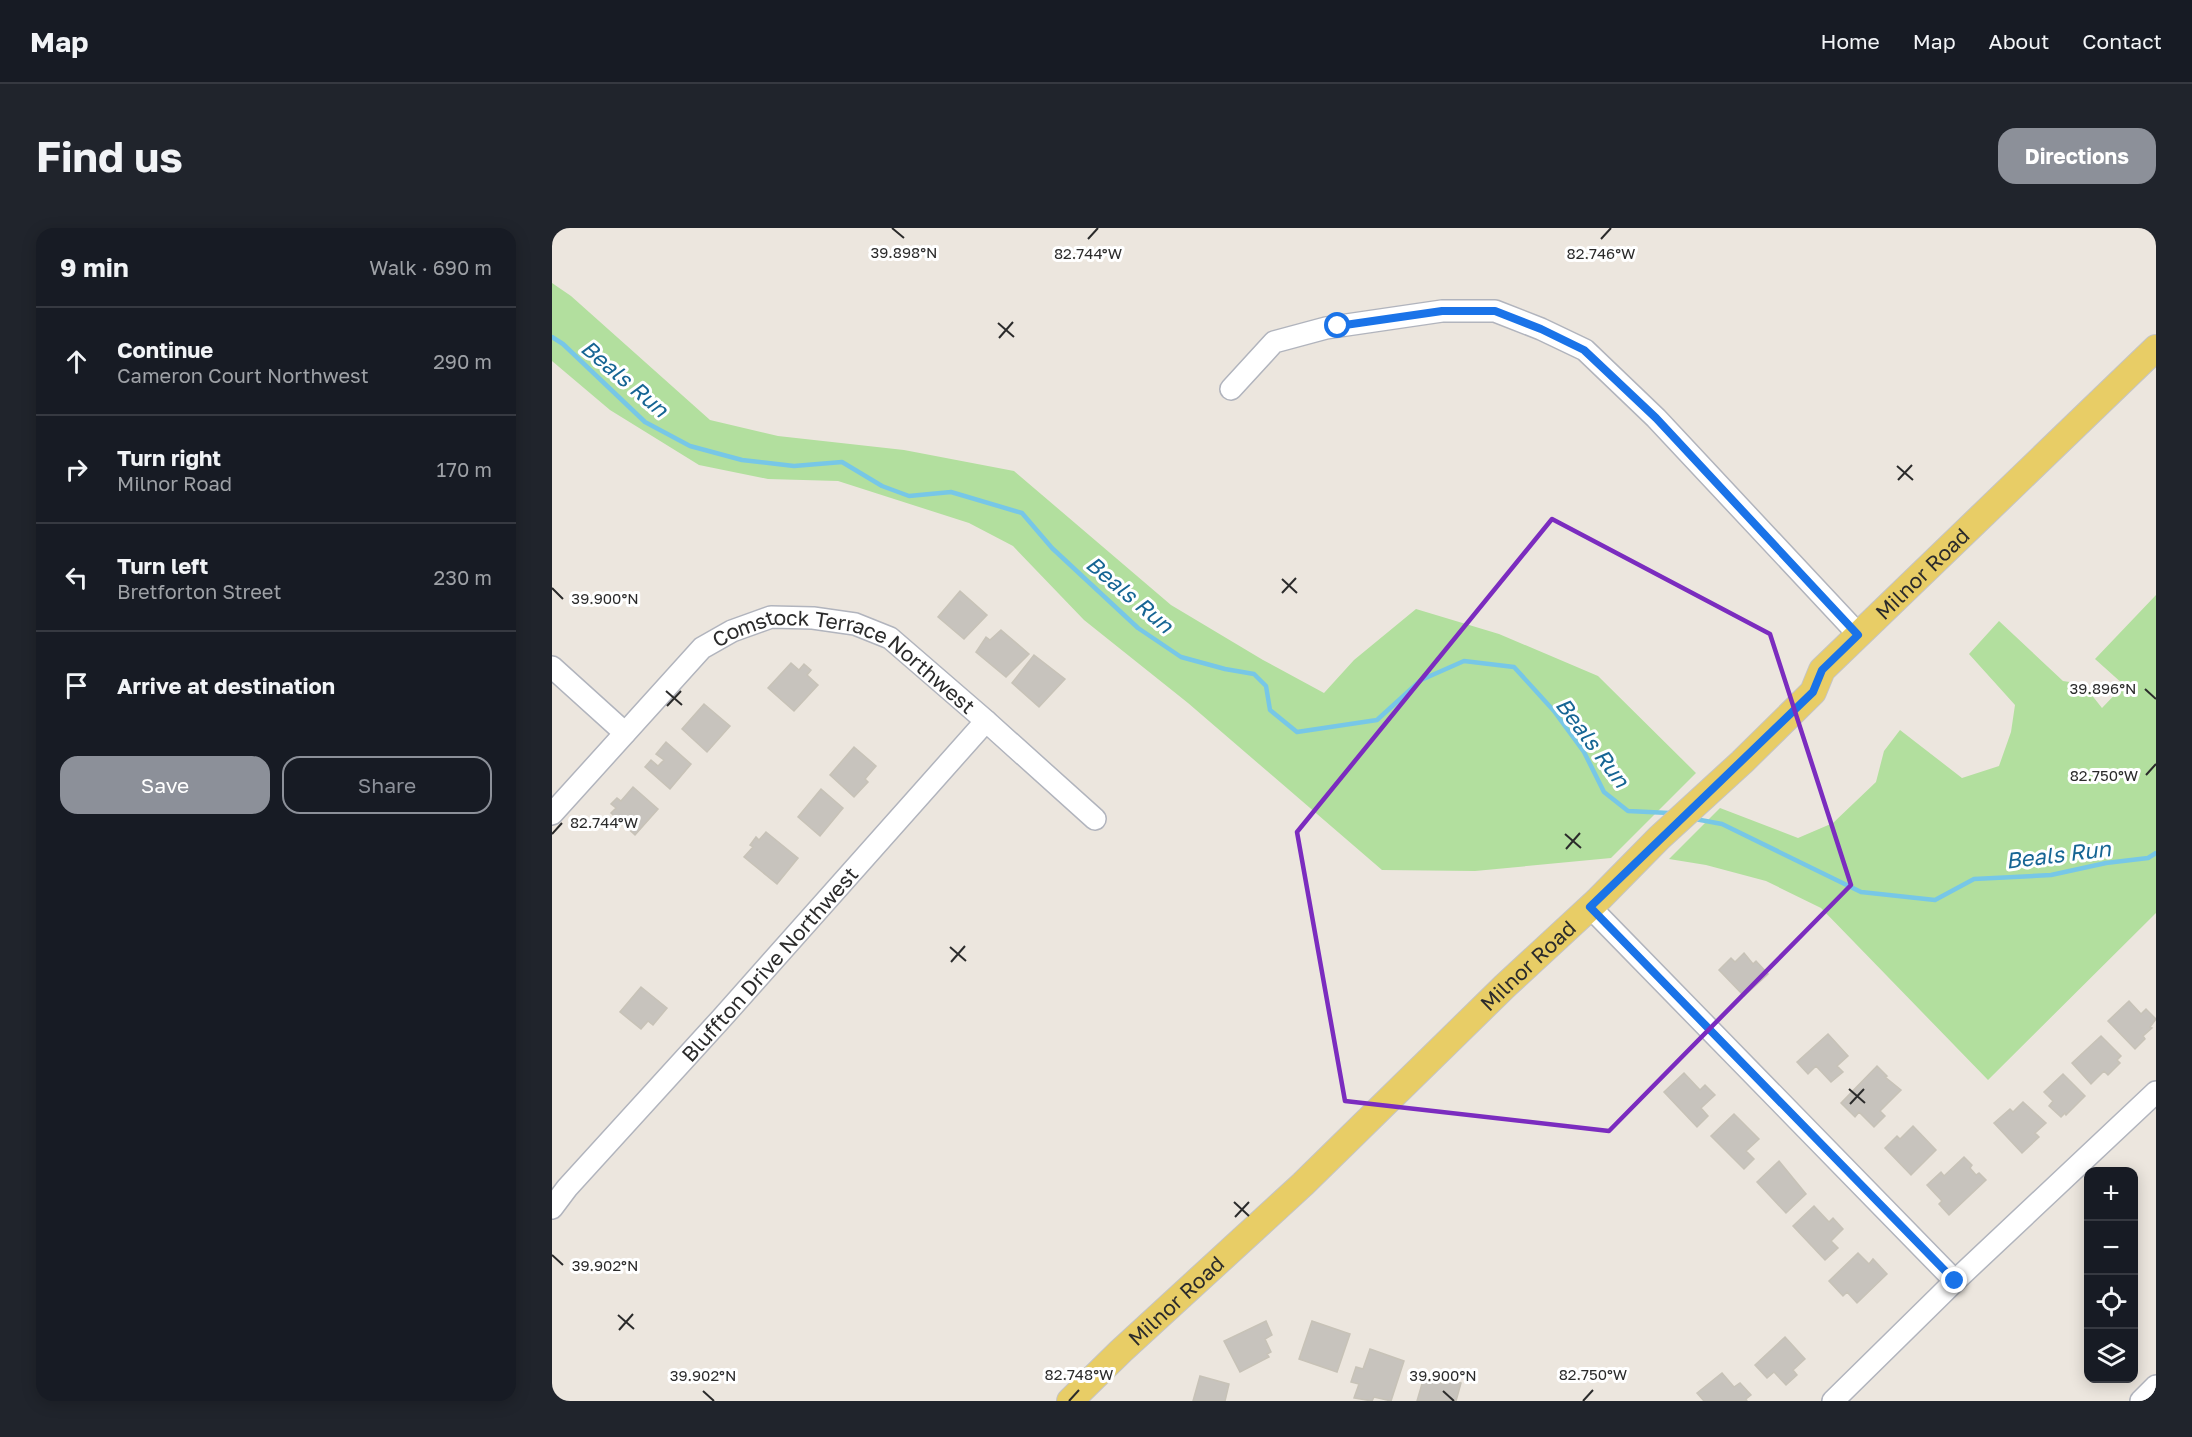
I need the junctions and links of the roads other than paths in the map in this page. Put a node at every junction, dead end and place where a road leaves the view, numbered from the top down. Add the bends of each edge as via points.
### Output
1 (2156, 348) edge
2 (1231, 389) dead end
3 (1858, 635) junction
4 (552, 667) edge
5 (986, 721) junction
6 (625, 733) junction
7 (552, 814) edge
8 (1095, 819) dead end
9 (1590, 907) junction
10 (2156, 1092) edge
11 (552, 1208) edge
12 (1955, 1281) junction
13 (1070, 1401) edge
14 (1833, 1401) edge

1 - 3 main road, Milnor Road
2 - 3 street via 1274,342 1326,328 1442,311 1495,311 1532,325 1584,350 1648,411
3 - 9 main road, Milnor Road via 1822,670 1813,692
4 - 6 street
5 - 6 street, Comstock Terrace Northwest via 890,638 855,624 771,617 732,631 702,648
5 - 8 street, Comstock Terrace Northwest
5 - 11 street, Bluffton Drive Northwest
6 - 7 street, Comstock Terrace Northwest
9 - 12 street
9 - 13 main road, Milnor Road via 1303,1184
10 - 12 street
12 - 14 street

